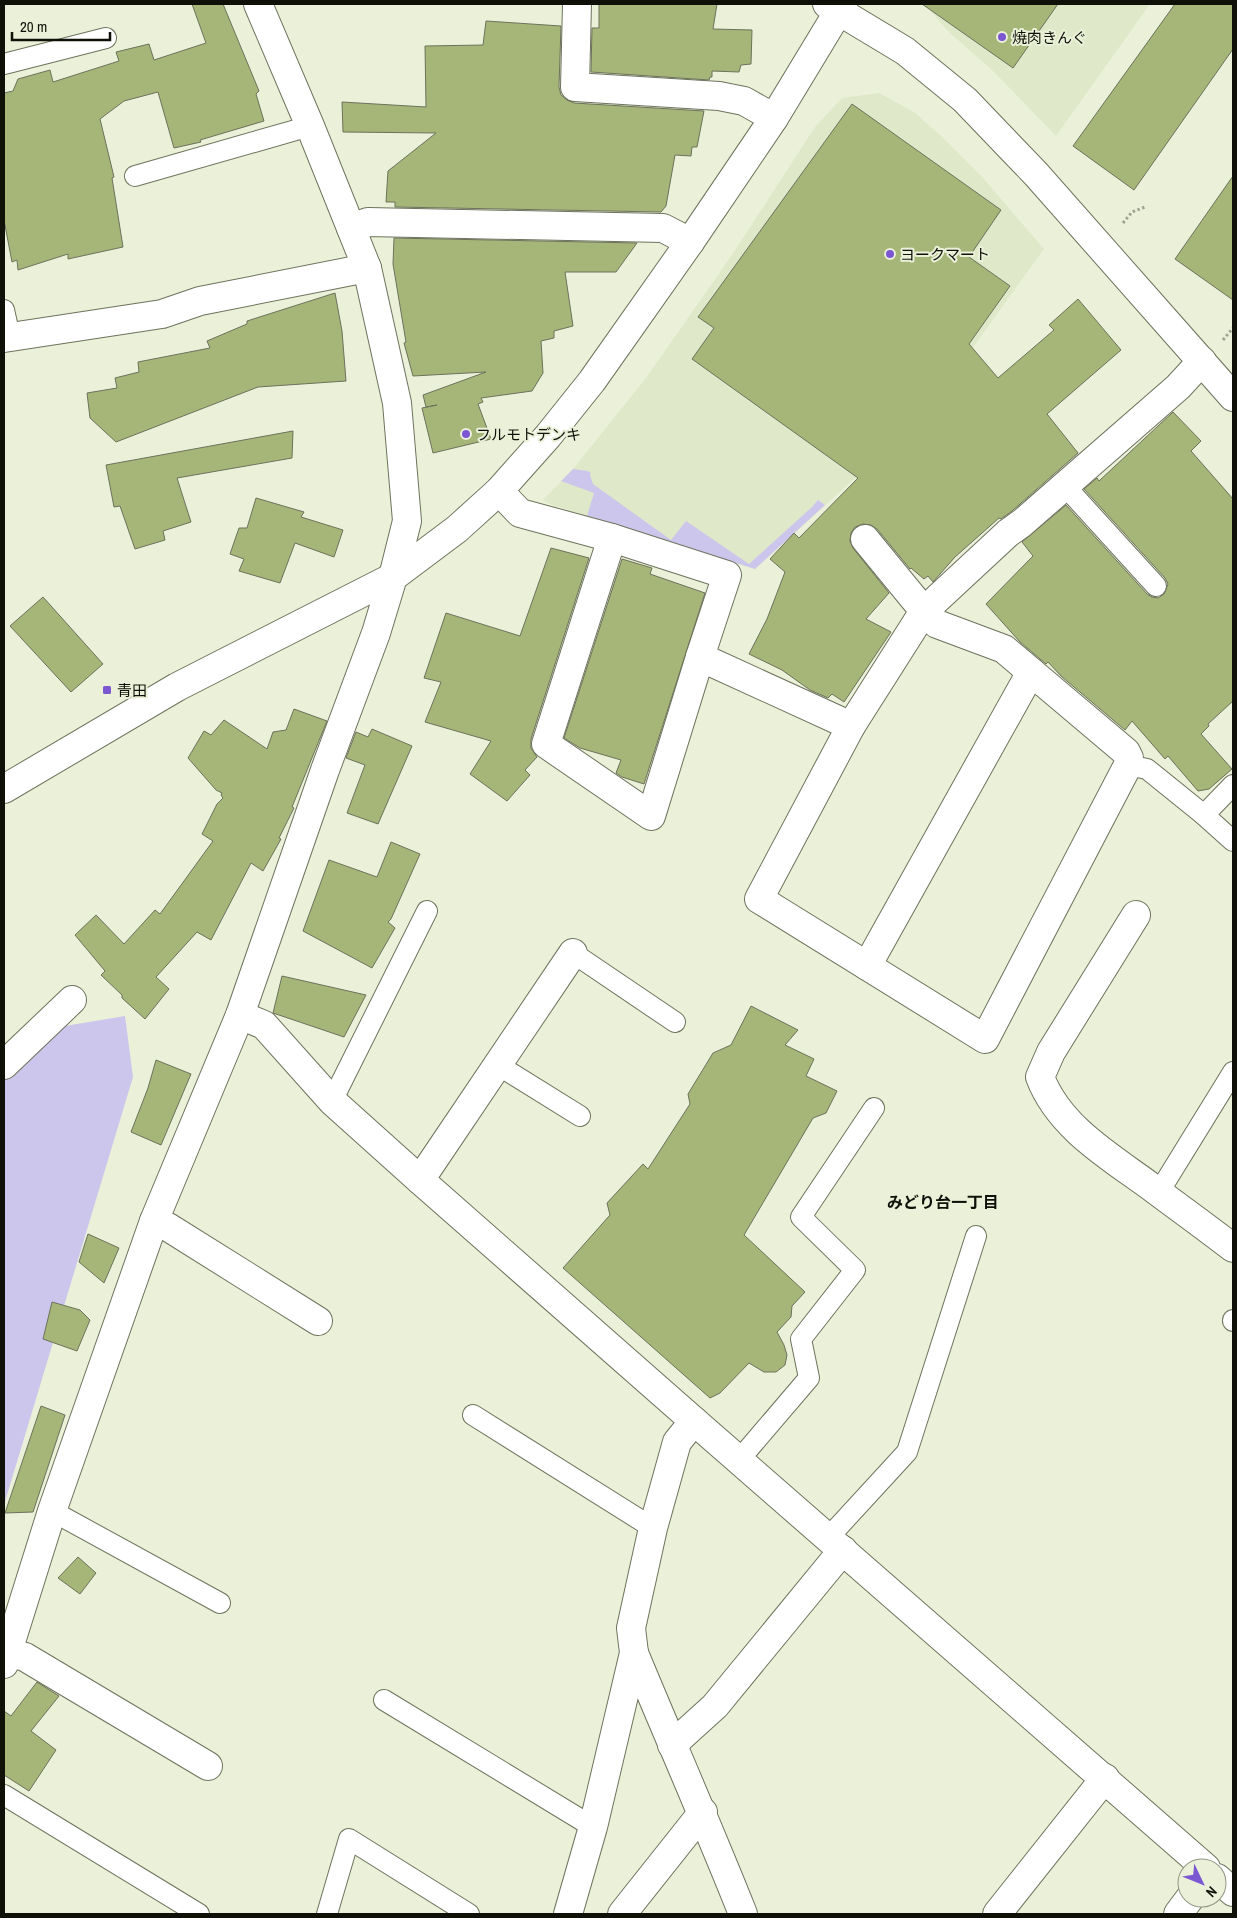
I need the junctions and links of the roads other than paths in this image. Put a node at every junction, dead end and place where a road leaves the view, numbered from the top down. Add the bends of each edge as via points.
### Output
1 (258, 4) edge
2 (578, 4) edge
3 (836, 6) edge
4 (106, 38) dead end
5 (4, 64) edge
6 (774, 118) junction
7 (310, 126) junction
8 (135, 176) dead end
9 (351, 228) junction
10 (690, 242) junction
11 (367, 268) junction
12 (4, 310) edge
13 (7, 337) edge
14 (1202, 361) junction
15 (1233, 396) edge
16 (1065, 486) junction
17 (499, 491) junction
18 (612, 538) junction
19 (865, 539) dead end
20 (393, 577) junction
21 (1156, 586) dead end
22 (924, 611) junction
23 (700, 657) junction
24 (1031, 672) junction
25 (851, 726) junction
26 (1128, 765) junction
27 (1233, 785) edge
28 (4, 789) edge
29 (1204, 815) junction
30 (1233, 841) edge
31 (427, 911) dead end
32 (1136, 914) dead end
33 (573, 954) joint
34 (867, 966) junction
35 (72, 1000) dead end
36 (240, 1015) junction
37 (675, 1022) dead end
38 (4, 1065) edge
39 (498, 1066) junction
40 (1233, 1072) edge
41 (332, 1101) junction
42 (874, 1108) dead end
43 (580, 1116) dead end
44 (420, 1180) junction
45 (1158, 1192) junction
46 (154, 1221) junction
47 (976, 1236) dead end
48 (1233, 1248) edge
49 (318, 1321) dead end
50 (473, 1415) dead end
51 (694, 1421) junction
52 (739, 1460) junction
53 (52, 1512) junction
54 (652, 1528) junction
55 (835, 1544) junction
56 (220, 1603) dead end
57 (634, 1653) junction
58 (5, 1658) edge
59 (384, 1700) dead end
60 (672, 1745) junction
61 (208, 1766) dead end
62 (1105, 1778) junction
63 (4, 1795) edge
64 (702, 1812) junction
65 (593, 1827) junction
66 (1195, 1858) edge
67 (199, 1914) edge
68 (327, 1914) edge
69 (469, 1914) edge
70 (568, 1914) edge
71 (622, 1914) edge
72 (743, 1914) edge
73 (997, 1914) edge

1 - 7 street
2 - 6 street via 575,87 719,96 744,101
3 - 6 street
3 - 14 street via 905,51 965,100 1036,174
4 - 5 lane
6 - 10 street
7 - 8 lane
7 - 9 street
9 - 10 street via 368,222 663,228
9 - 11 street
10 - 17 street via 592,381
11 - 13 street via 200,302 162,314
11 - 20 street via 397,404 407,521
12 - 13 lane
14 - 15 street
14 - 16 street via 1178,387
16 - 21 lane
16 - 22 street via 1008,533
17 - 18 street via 520,513
17 - 20 street via 457,529
18 - 23 street via 727,575
18 - 23 street via 546,744 652,816
19 - 22 street
20 - 28 street via 177,687
20 - 36 street
22 - 24 street via 937,624 1004,649
22 - 25 street
23 - 25 street
24 - 26 street via 1126,752
24 - 34 street
25 - 34 street via 759,899
26 - 29 lane via 1147,769
26 - 34 street via 985,1039
27 - 29 lane
29 - 30 lane
31 - 41 lane
32 - 45 street via 1051,1052 1040,1077 1047,1094 1068,1122
33 - 37 lane
33 - 39 street
35 - 38 street
36 - 41 street via 264,1025
36 - 46 street
39 - 43 lane
39 - 44 street
40 - 45 lane
41 - 44 street
42 - 52 lane via 801,1217 855,1270 801,1339 809,1378
44 - 51 street
45 - 48 street
46 - 49 street
46 - 53 street
47 - 55 lane via 907,1452
50 - 54 lane
51 - 52 street
51 - 54 street via 676,1442
52 - 55 street
53 - 56 lane
53 - 58 street
54 - 57 street via 631,1628
55 - 60 street via 716,1706
55 - 62 street
57 - 60 street
57 - 65 street
58 - 61 street via 25,1657
59 - 65 lane
60 - 64 street
62 - 66 street
62 - 73 street
63 - 67 lane
64 - 71 street
64 - 72 street
65 - 70 street
68 - 69 lane via 349,1839

